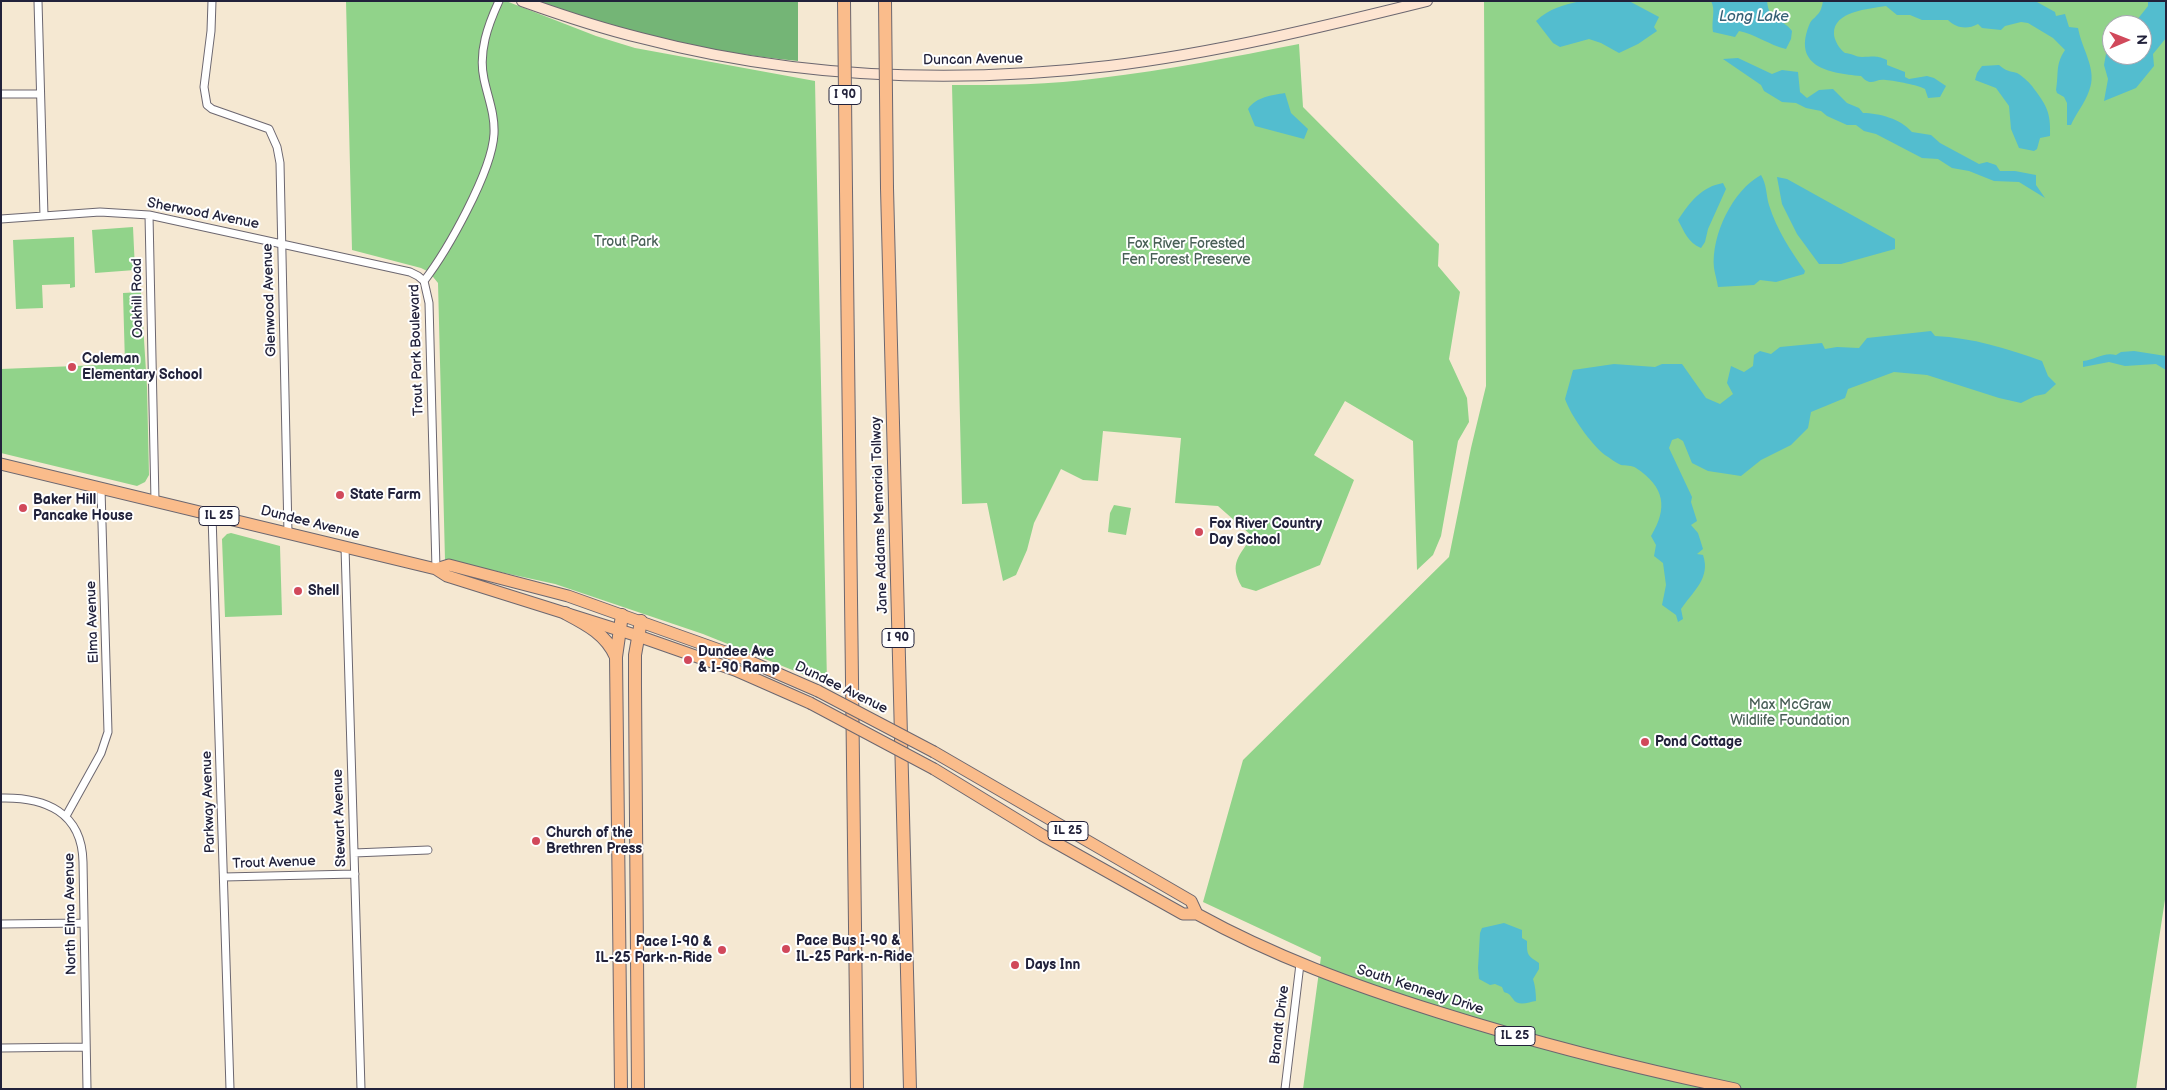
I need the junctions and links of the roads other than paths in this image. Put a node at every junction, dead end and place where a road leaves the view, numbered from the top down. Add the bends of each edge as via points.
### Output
1 (38, 1) edge
2 (212, 1) edge
3 (499, 1) edge
4 (522, 1) edge
5 (844, 1) edge
6 (885, 1) edge
7 (1427, 1) edge
8 (1, 94) edge
9 (39, 94) junction
10 (149, 215) junction
11 (44, 216) junction
12 (1, 218) edge
13 (281, 242) junction
14 (424, 282) junction
15 (1, 464) edge
16 (101, 489) junction
17 (155, 501) junction
18 (212, 515) junction
19 (288, 533) junction
20 (346, 547) junction
21 (436, 569) junction
22 (566, 613) junction
23 (622, 615) junction
24 (641, 621) junction
25 (620, 631) junction
26 (638, 636) junction
27 (616, 657) junction
28 (1, 798) edge
29 (66, 816) junction
30 (428, 850) dead end
31 (354, 853) junction
32 (354, 874) junction
33 (224, 877) junction
34 (1197, 914) junction
35 (84, 923) junction
36 (1, 924) edge
37 (1300, 964) junction
38 (637, 971) junction
39 (86, 1047) junction
40 (1, 1048) edge
41 (87, 1089) edge
42 (230, 1089) edge
43 (361, 1089) edge
44 (621, 1089) edge
45 (638, 1089) edge
46 (645, 1089) edge
47 (856, 1089) edge
48 (910, 1089) edge
49 (1285, 1089) edge
50 (1735, 1089) edge

1 - 9 street
2 - 13 street, Glenwood Avenue via 204,87 207,105 269,129 280,163
3 - 14 street, Trout Park Boulevard via 482,55 482,72 494,119 494,141 475,192 442,256
4 - 7 street, Duncan Avenue via 588,24 722,56 824,71 940,76 1059,71 1150,60 1257,40
5 - 47 highway, Jane Addams Memorial Tollway / I 90, bridge
6 - 48 highway, Jane Addams Memorial Tollway / I 90, bridge via 886,188
8 - 9 street
9 - 11 street
10 - 11 street, Sherwood Avenue via 108,212
10 - 13 street, Sherwood Avenue
10 - 17 street, Oakhill Road
11 - 12 street, Sherwood Avenue
13 - 14 street, Sherwood Avenue via 410,272
13 - 19 street, Glenwood Avenue
14 - 21 street, Trout Park Boulevard via 429,303
15 - 16 main road, Dundee Avenue / IL 25
16 - 17 main road, Dundee Avenue / IL 25
16 - 29 street, Elma Avenue via 107,739
17 - 18 main road, Dundee Avenue / IL 25
18 - 19 main road, Dundee Avenue / IL 25
18 - 33 street, Parkway Avenue
19 - 20 main road, Dundee Avenue / IL 25
20 - 21 main road, Dundee Avenue / IL 25
20 - 31 street, Stewart Avenue
21 - 22 main road, Dundee Avenue / IL 25 via 447,576
21 - 23 main road, Dundee Avenue / IL 25 via 449,565 568,596
22 - 25 main road, Dundee Avenue / IL 25
22 - 27 highway via 594,629
23 - 24 main road, Dundee Avenue / IL 25
23 - 25 highway
24 - 26 highway
24 - 34 main road, Dundee Avenue / IL 25, bridge via 742,658 818,691 934,752 1191,902
25 - 26 main road, Dundee Avenue / IL 25
25 - 27 highway
26 - 34 main road, Dundee Avenue / IL 25, bridge via 735,670 810,703 934,769 1183,914
26 - 38 highway via 635,686
27 - 44 highway
28 - 29 street via 38,801
29 - 35 street, North Elma Avenue via 82,848
30 - 31 street
31 - 32 street, Stewart Avenue
32 - 33 street, Trout Avenue
32 - 43 street, Stewart Avenue
33 - 42 street, Parkway Avenue
34 - 37 main road, Dundee Avenue / IL 25
35 - 36 street
35 - 39 street, North Elma Avenue
37 - 49 street, Brandt Drive
37 - 50 main road, South Kennedy Drive / IL 25 via 1499,1032 1630,1067
38 - 45 highway
38 - 46 highway
39 - 40 street
39 - 41 street, North Elma Avenue

